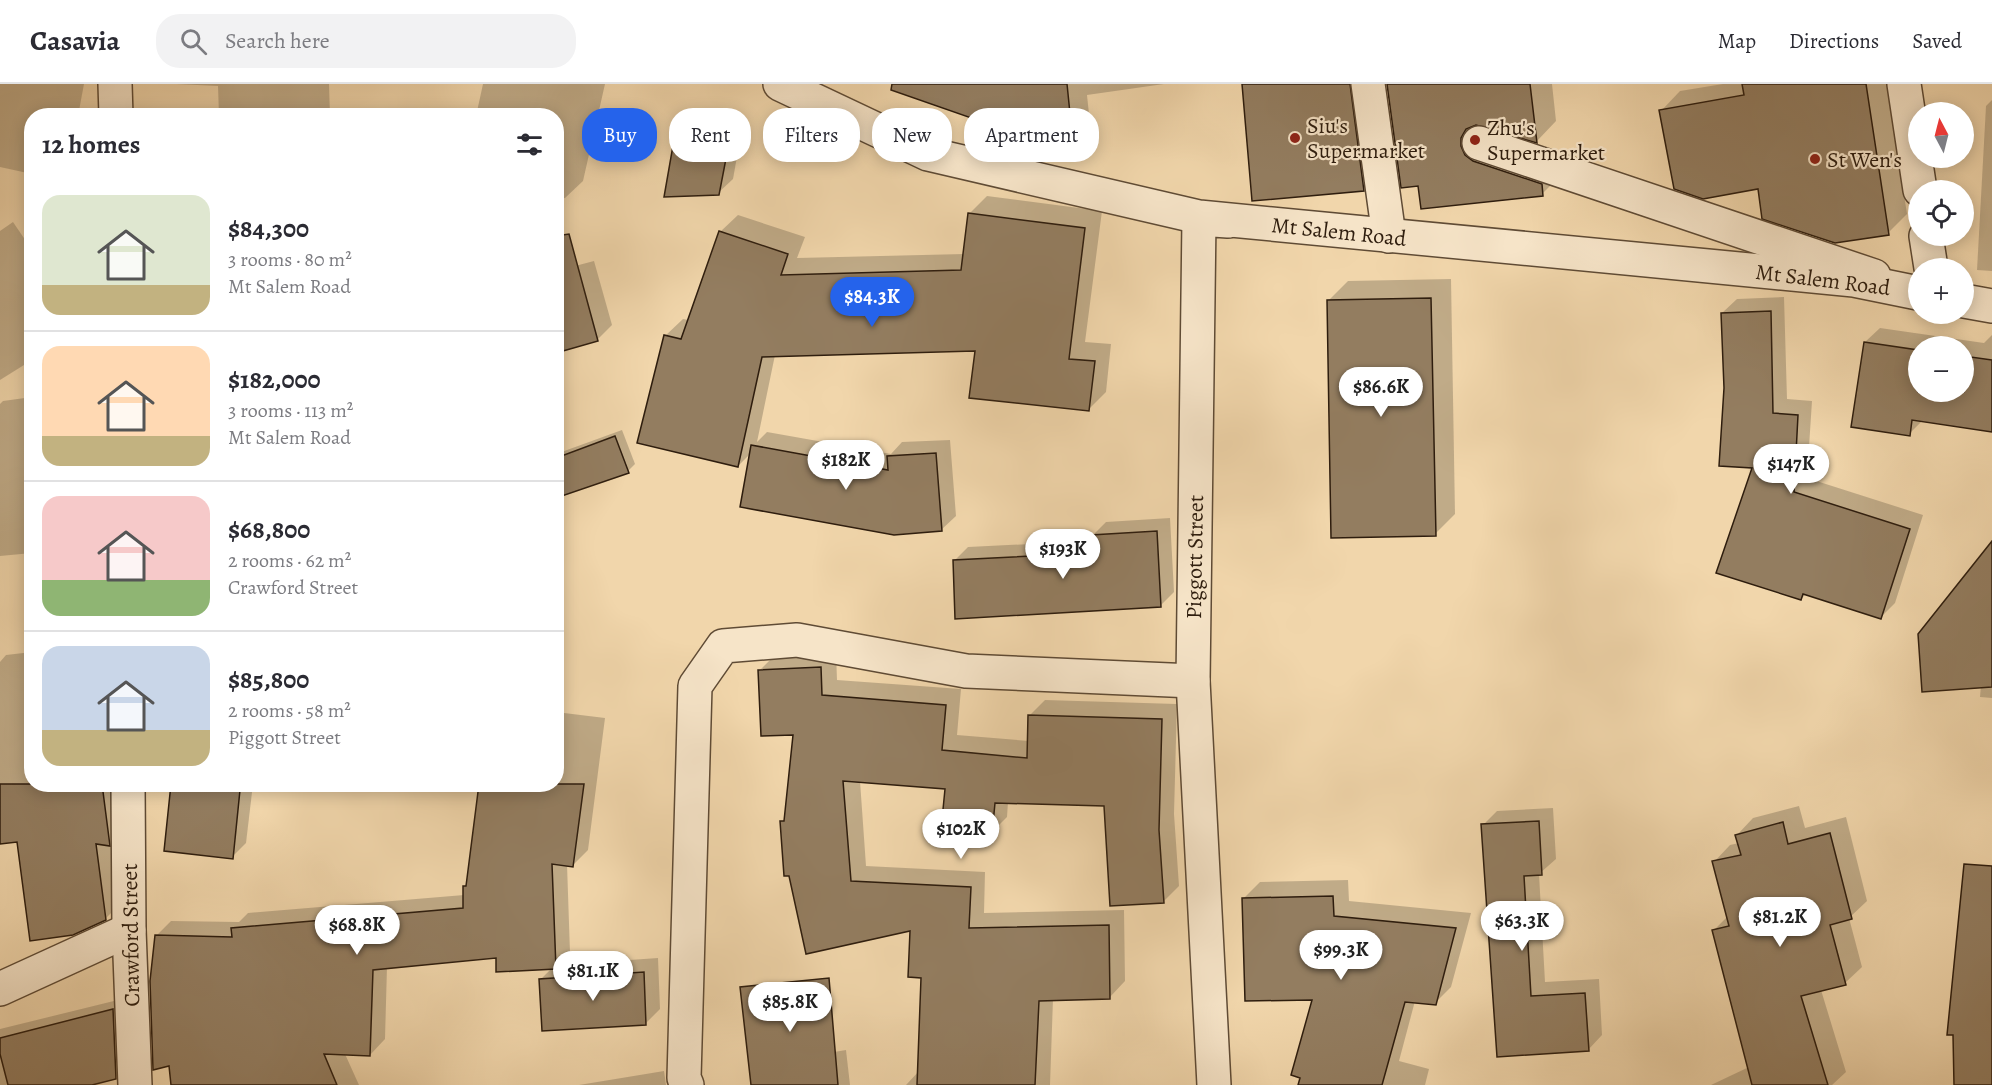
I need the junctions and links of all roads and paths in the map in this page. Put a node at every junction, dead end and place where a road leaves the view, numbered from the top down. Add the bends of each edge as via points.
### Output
1 (115, 84) edge
2 (780, 84) edge
3 (1368, 84) edge
4 (1904, 84) edge
5 (116, 108) edge
6 (1479, 143) dead end
7 (1918, 180) edge
8 (1383, 235) junction
9 (1908, 289) edge
10 (1908, 290) edge
11 (1974, 303) edge
12 (1992, 306) edge
13 (1193, 681) junction
14 (128, 792) edge
15 (129, 930) junction
16 (0, 989) edge
17 (135, 1085) edge
18 (687, 1085) edge
19 (1214, 1085) edge

1 - 5 street
2 - 8 street, Mt Salem Road via 928,154 1199,217
3 - 8 street
4 - 7 street
6 - 9 street
8 - 10 street, Mt Salem Road via 1854,280
8 - 13 street, Piggott Street via 1199,219
11 - 12 street
13 - 18 street via 966,671 797,640 723,646 695,686 684,1078
13 - 19 street, Piggott Street
14 - 15 street, Crawford Street
15 - 16 street
15 - 17 street, Crawford Street

